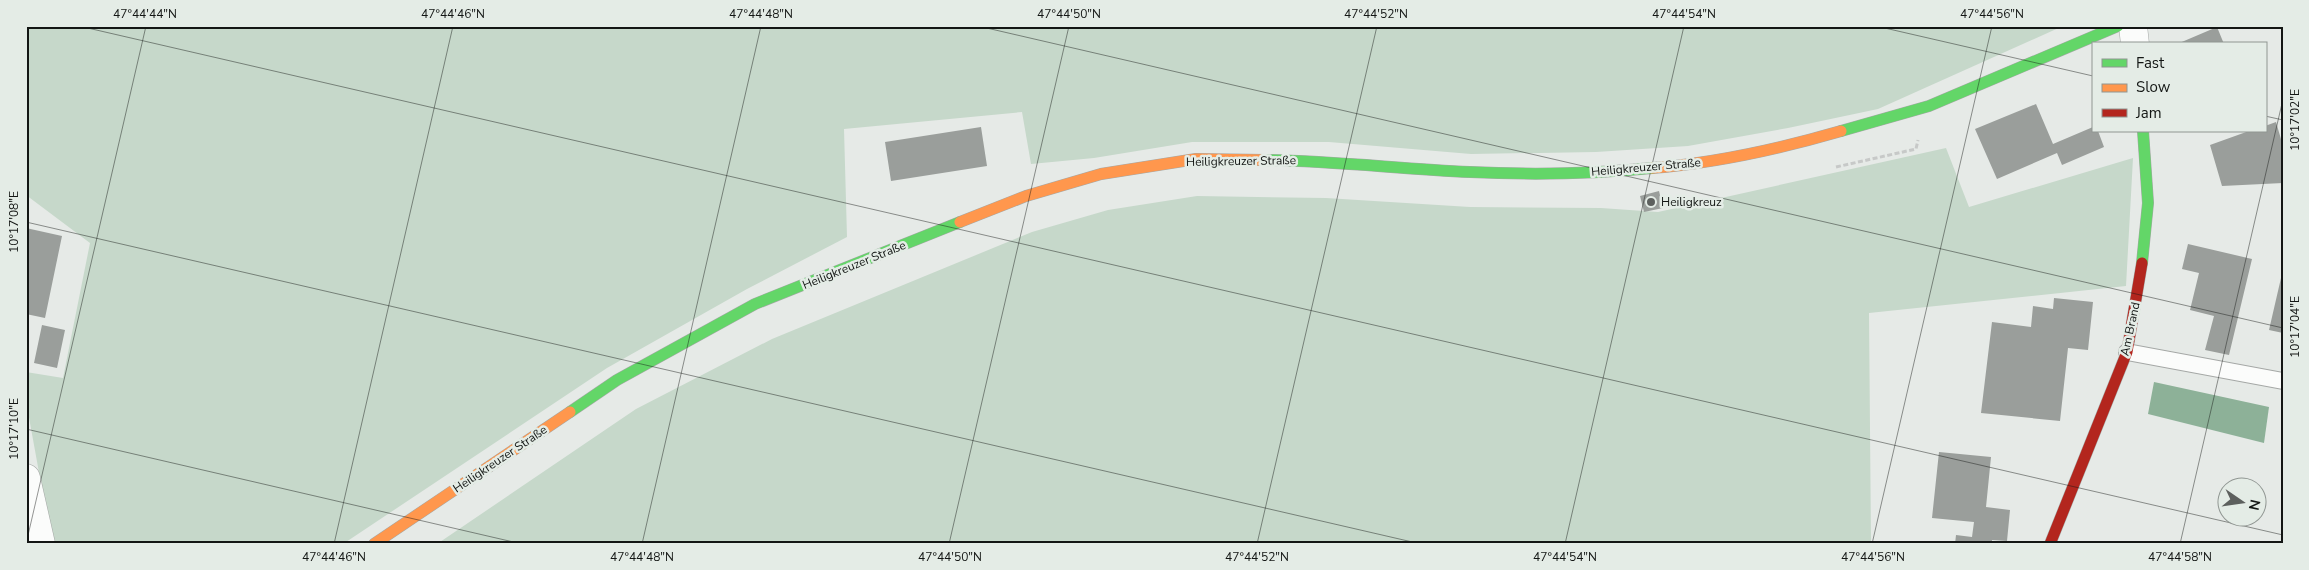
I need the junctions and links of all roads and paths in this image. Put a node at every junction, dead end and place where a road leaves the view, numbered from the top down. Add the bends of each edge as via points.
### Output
1 (2118, 26) edge
2 (2132, 26) edge
3 (2135, 42) edge
4 (1929, 106) junction
5 (2143, 132) edge
6 (1829, 169) dead end
7 (2127, 352) junction
8 (2283, 381) edge
9 (26, 478) edge
10 (41, 544) edge
11 (374, 544) edge
12 (2050, 544) edge

1 - 4 street, Heiligkreuzer Straße
2 - 3 street
4 - 6 path via 1916,148
4 - 11 street, Heiligkreuzer Straße via 1790,146 1690,165 1599,173 1470,172 1329,161 1196,159 1101,174 1026,196 756,304 617,380
5 - 7 street, Am Brand via 2148,203 2144,252
7 - 8 lane
7 - 12 street, Am Brand
9 - 10 street

